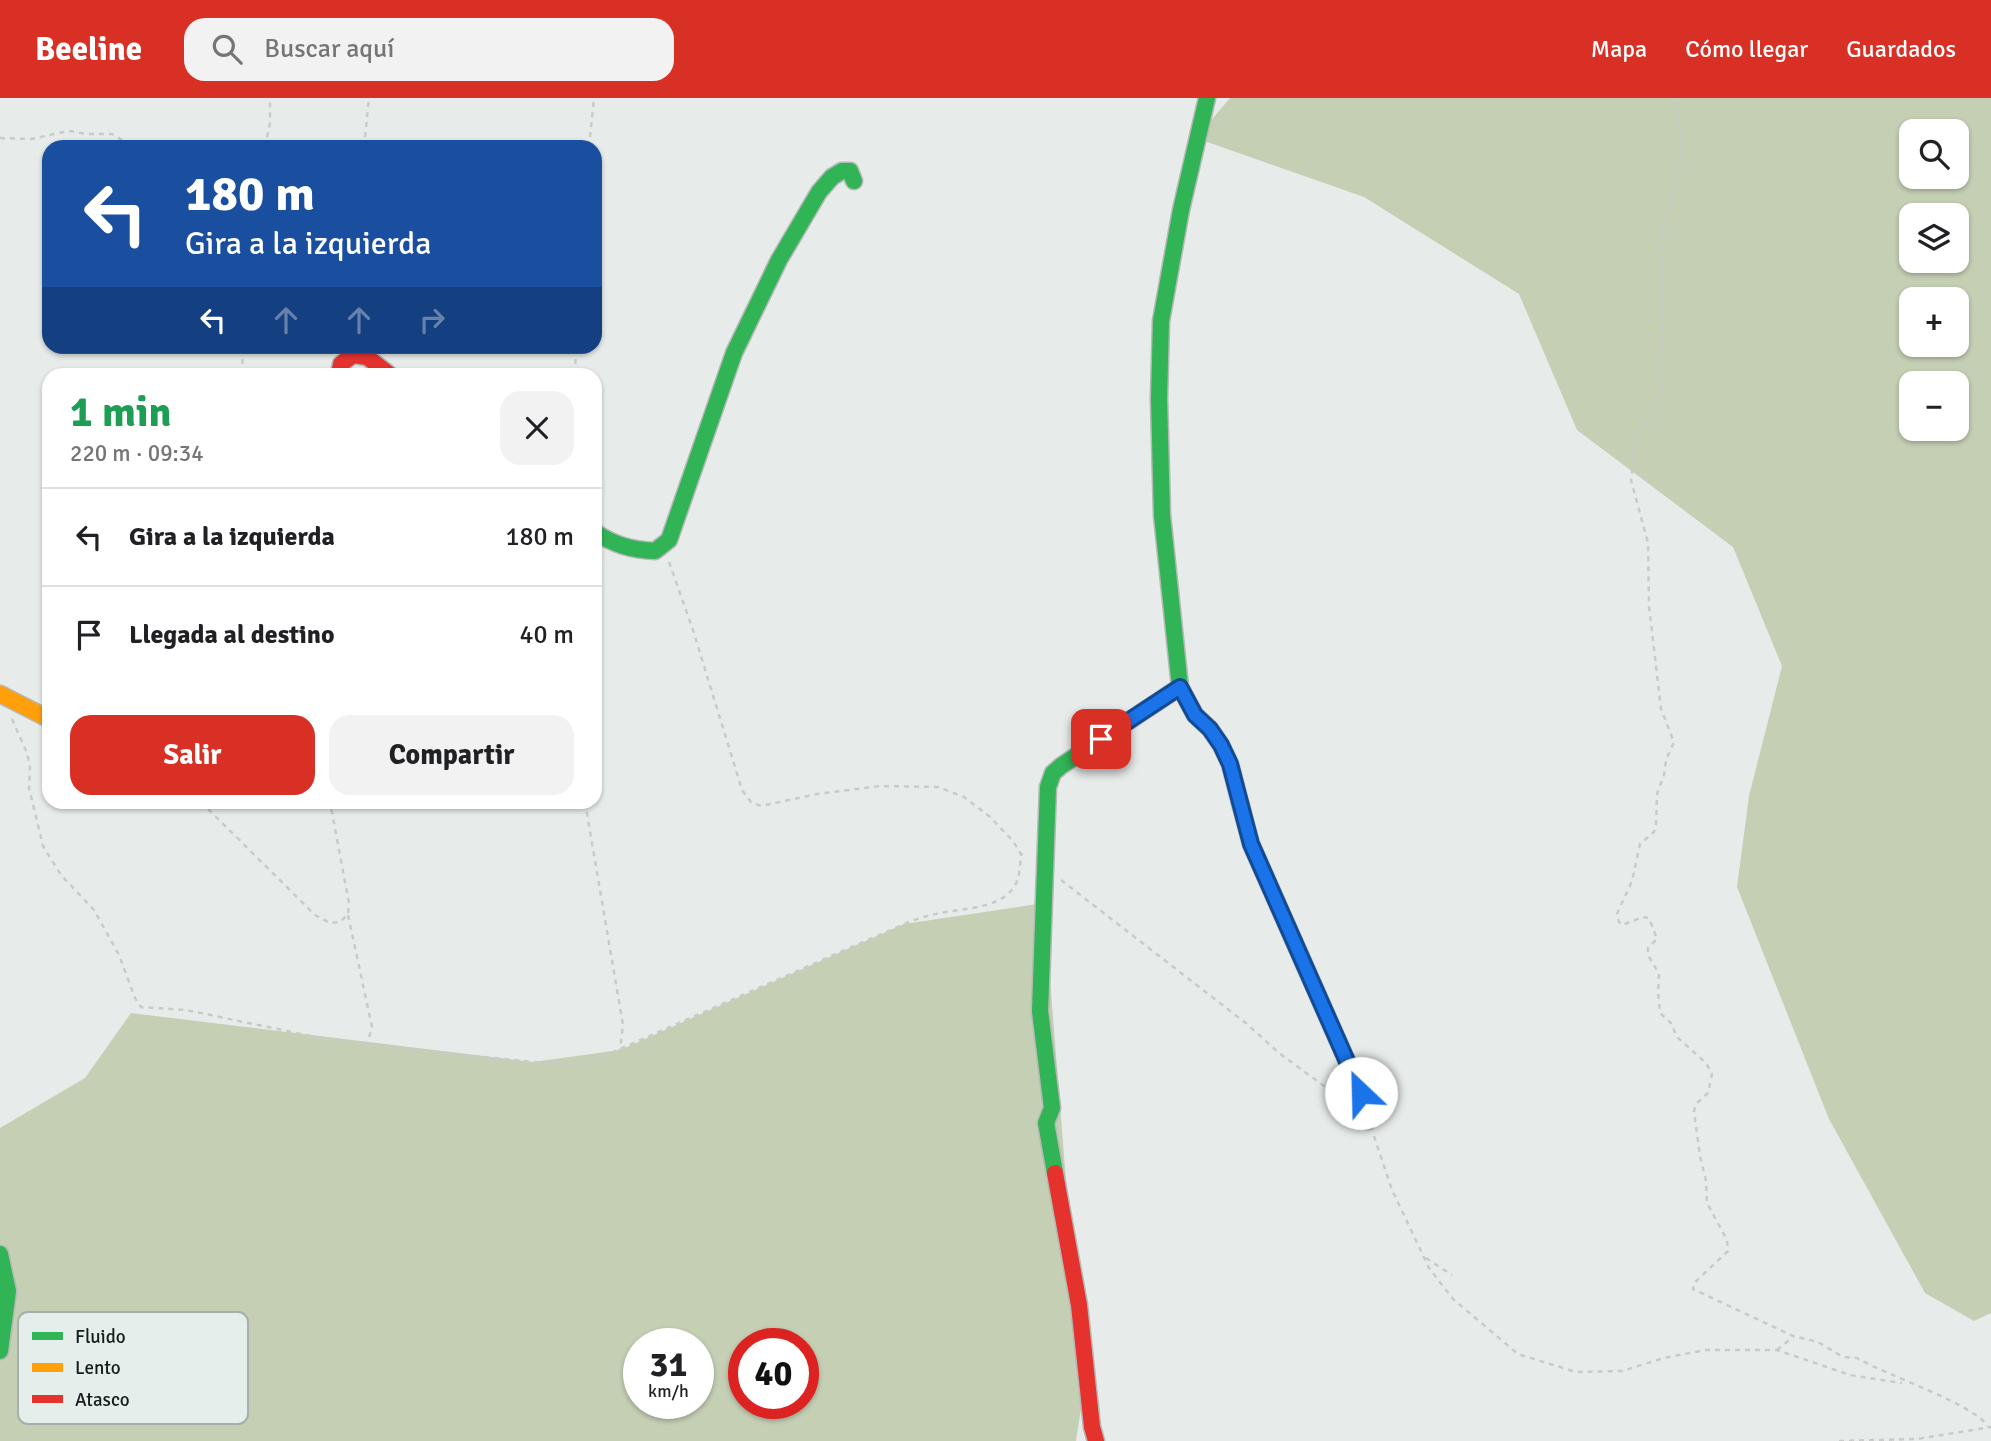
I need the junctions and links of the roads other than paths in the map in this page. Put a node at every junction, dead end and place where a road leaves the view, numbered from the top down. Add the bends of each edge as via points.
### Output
1 (1208, 98) edge
2 (855, 181) dead end
3 (340, 368) edge
4 (381, 368) edge
5 (602, 537) edge
6 (1180, 687) junction
7 (5, 696) edge
8 (42, 715) edge
9 (1368, 1122) road end
10 (0, 1254) edge
11 (0, 1352) edge
12 (1096, 1441) edge

1 - 6 street via 1161,321 1162,515
2 - 5 street via 850,170 832,177 784,250 734,353 669,540 655,551 628,550
3 - 4 street via 353,355 367,357
6 - 9 street via 1230,764 1251,844 1361,1093
6 - 12 street via 1061,766 1048,787 1040,1011 1052,1108 1046,1123 1079,1305
7 - 8 street
10 - 11 street via 10,1297

